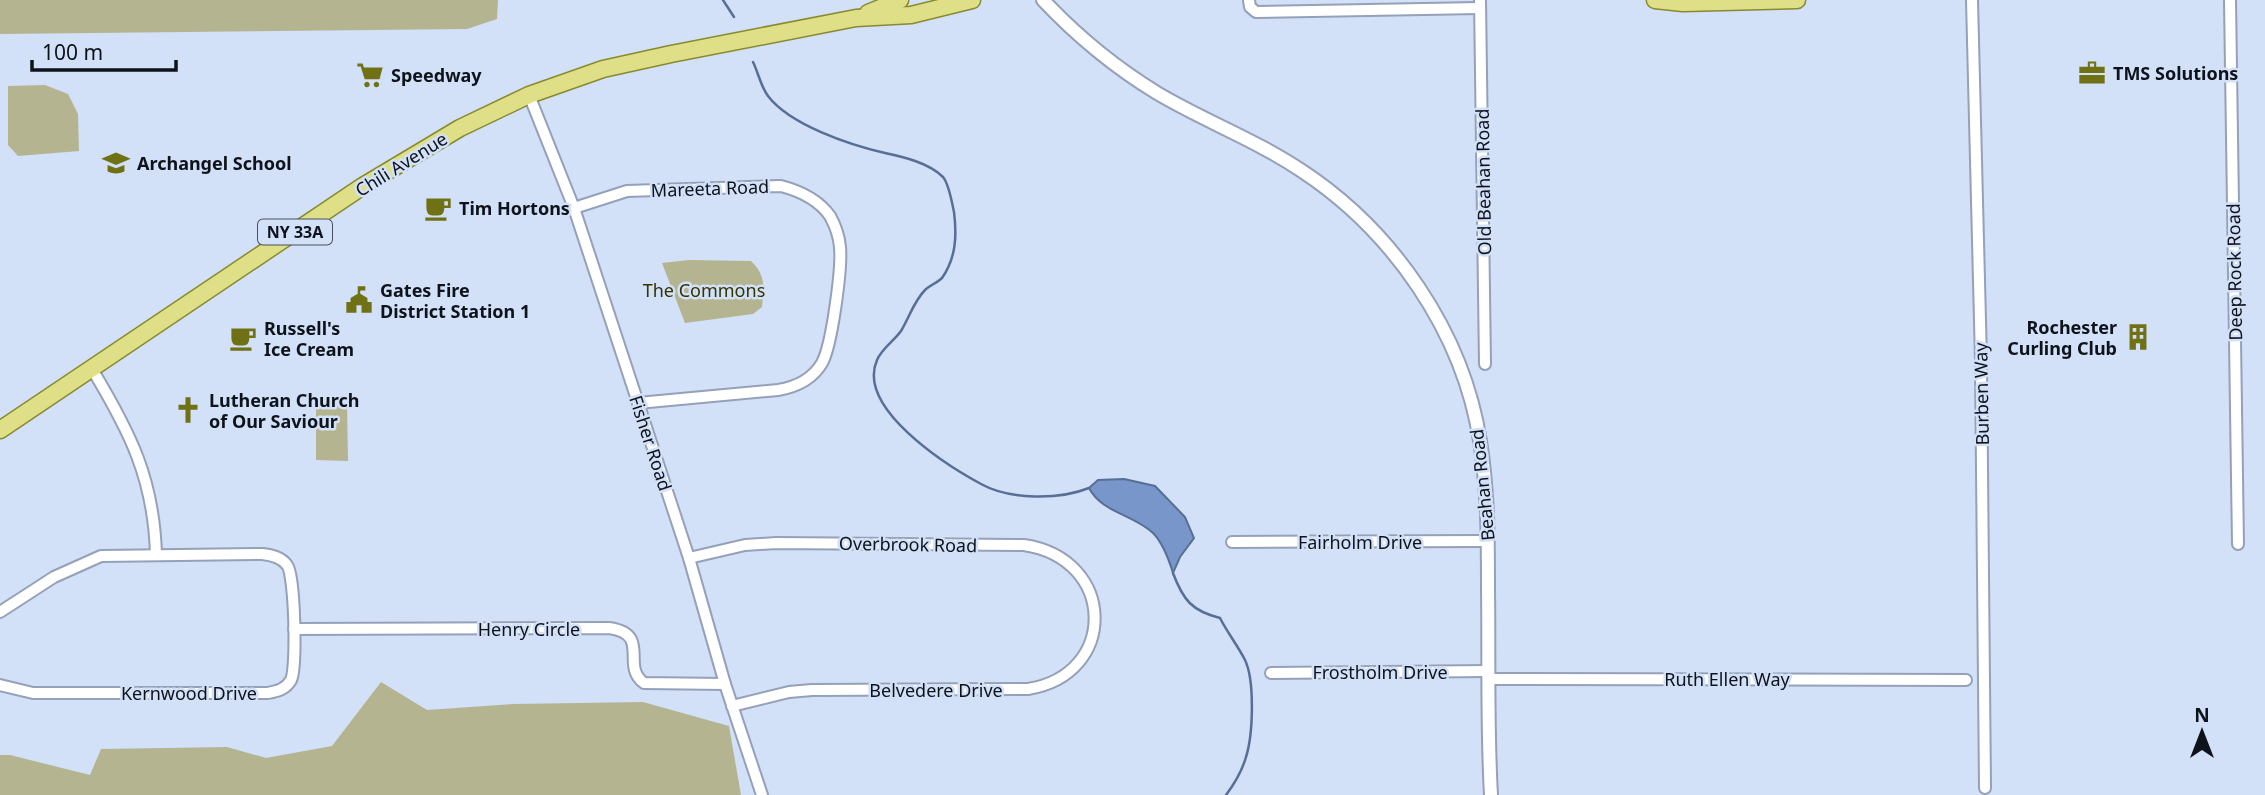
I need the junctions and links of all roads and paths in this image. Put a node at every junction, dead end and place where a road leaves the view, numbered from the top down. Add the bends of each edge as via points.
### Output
1 (900, 0) edge
2 (972, 0) edge
3 (1042, 0) edge
4 (1250, 0) edge
5 (1655, 0) edge
6 (1708, 0) edge
7 (1797, 0) edge
8 (1972, 0) edge
9 (2230, 0) edge
10 (1480, 4) edge
11 (856, 18) junction
12 (529, 95) junction
13 (574, 208) junction
14 (1485, 364) dead end
15 (92, 369) junction
16 (638, 403) junction
17 (0, 430) edge
18 (1488, 541) junction
19 (1232, 542) dead end
20 (2238, 544) dead end
21 (156, 555) junction
22 (689, 558) junction
23 (1094, 611) joint
24 (0, 612) edge
25 (294, 629) junction
26 (1271, 673) dead end
27 (1489, 675) junction
28 (1966, 680) dead end
29 (724, 684) junction
30 (0, 685) edge
31 (732, 706) junction
32 (1985, 788) dead end
33 (762, 795) edge
34 (1491, 795) edge

1 - 11 main road, Chili Avenue / NY 33A
2 - 11 main road, Chili Avenue / NY 33A via 912,15
3 - 18 street, Beahan Road via 1095,48 1157,93 1276,155 1328,189 1397,258 1449,341 1465,381 1480,440
4 - 10 street via 1256,12
5 - 6 main road
6 - 7 main road
8 - 32 street, Burben Way
9 - 20 street, Deep Rock Road
10 - 14 street, Old Beahan Road
11 - 12 main road, Chili Avenue / NY 33A via 603,69
12 - 13 street, Fisher Road
12 - 15 main road, Chili Avenue / NY 33A via 460,128 363,186
13 - 16 street, Fisher Road
13 - 16 street, Mareeta Road via 627,191 780,186 814,200 838,233 840,262 828,346 811,377 794,387
15 - 17 main road, Chili Avenue / NY 33A
15 - 21 street via 117,410 144,474 155,520
16 - 22 street, Fisher Road
18 - 19 street, Fairholm Drive
18 - 27 street, Beahan Road
21 - 24 street, Kernwood Drive via 100,556 54,577
21 - 25 street, Kernwood Drive via 262,554 280,558 291,572
22 - 23 street, Overbrook Road via 776,543 1024,545 1059,555 1075,569 1088,586
22 - 29 street, Fisher Road
23 - 31 street, Belvedere Drive via 1087,652 1061,680 1046,687 812,690
25 - 29 street, Henry Circle via 609,628 629,635 637,677 644,683
25 - 30 street, Kernwood Drive via 294,673 285,687 268,694 33,693
26 - 27 street, Frostholm Drive
27 - 28 street, Ruth Ellen Way
27 - 34 street, Beahan Road
29 - 31 street, Fisher Road
31 - 33 street, Fisher Road

